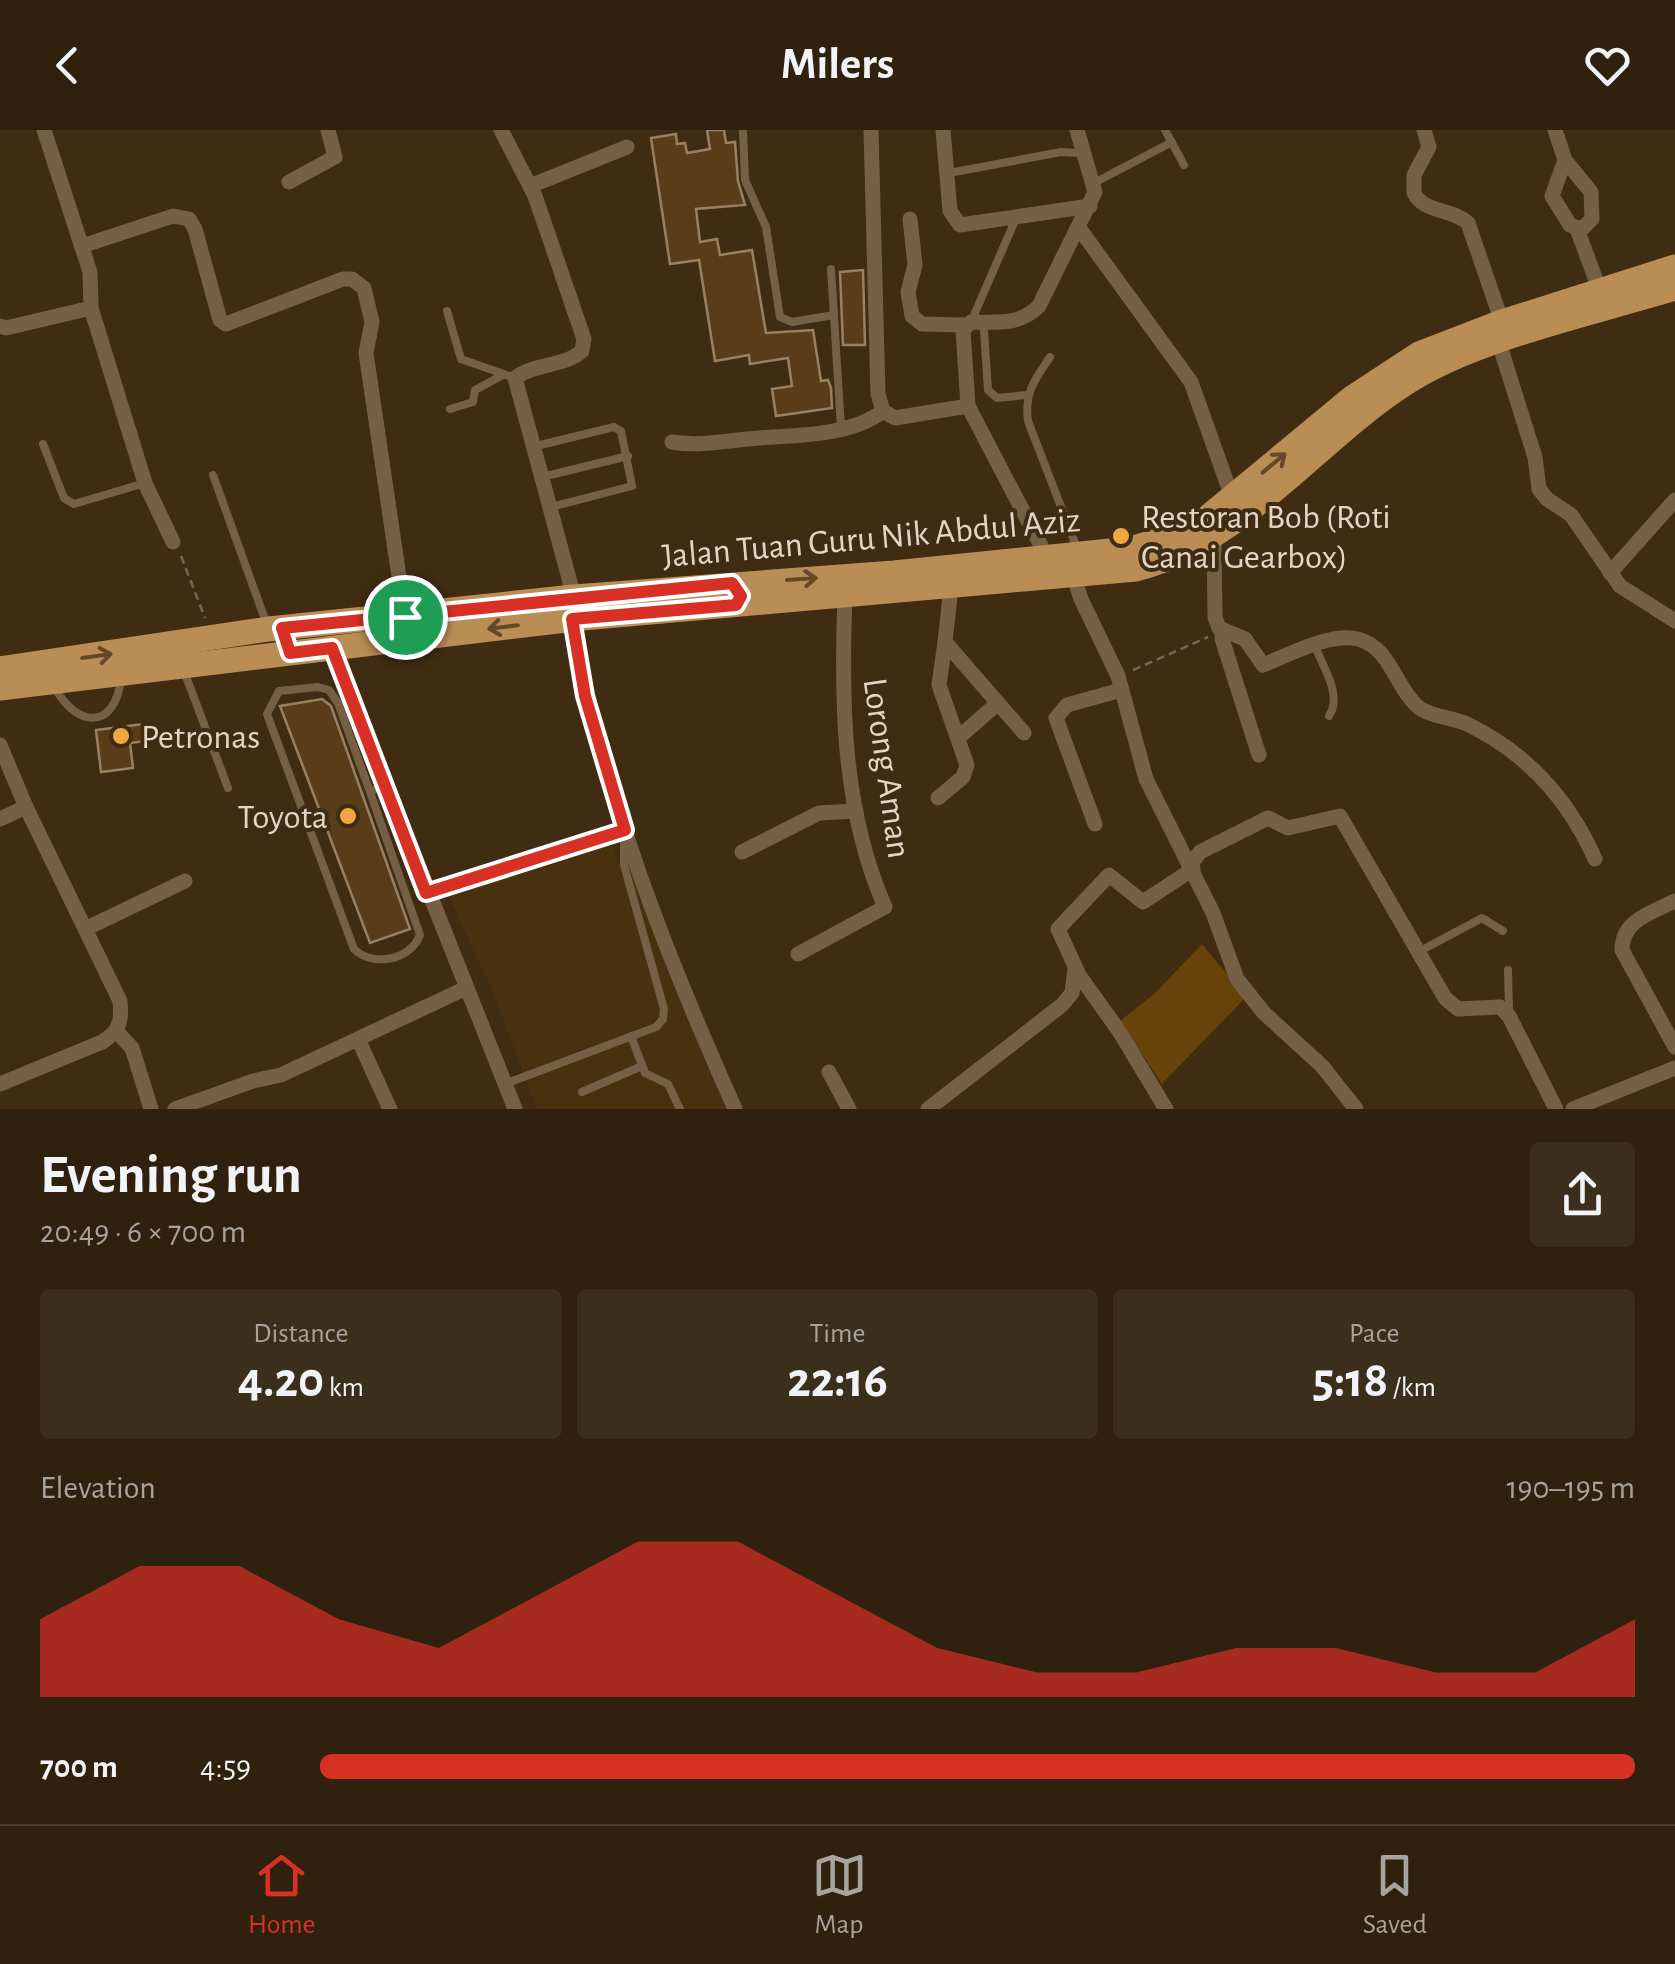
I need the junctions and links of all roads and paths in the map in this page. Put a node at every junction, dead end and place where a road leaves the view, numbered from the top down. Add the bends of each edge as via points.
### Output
1 (44, 130) edge
2 (328, 130) edge
3 (501, 130) edge
4 (743, 130) edge
5 (871, 130) edge
6 (943, 130) edge
7 (1077, 130) edge
8 (1165, 130) edge
9 (1424, 130) edge
10 (1555, 130) edge
11 (1172, 142) junction
12 (627, 148) dead end
13 (1081, 153) junction
14 (1566, 160) junction
15 (1184, 165) dead end
16 (949, 173) junction
17 (289, 182) dead end
18 (1094, 184) junction
19 (530, 186) junction
20 (1090, 206) junction
21 (1018, 215) junction
22 (910, 219) dead end
23 (1079, 228) junction
24 (1576, 229) junction
25 (82, 246) junction
26 (1675, 267) edge
27 (831, 269) dead end
28 (1675, 288) edge
29 (1600, 290) junction
30 (876, 297) junction
31 (908, 297) junction
32 (91, 308) junction
33 (446, 312) dead end
34 (834, 314) junction
35 (0, 326) edge
36 (973, 326) junction
37 (1500, 332) junction
38 (1050, 356) dead end
39 (509, 377) junction
40 (1028, 396) junction
41 (968, 406) junction
42 (450, 408) dead end
43 (882, 411) junction
44 (841, 428) junction
45 (672, 442) dead end
46 (42, 444) dead end
47 (532, 447) junction
48 (628, 456) junction
49 (213, 475) dead end
50 (542, 477) junction
51 (146, 483) junction
52 (1232, 497) junction
53 (1675, 500) edge
54 (551, 507) junction
55 (1214, 538) junction
56 (173, 542) joint
57 (1048, 558) junction
58 (1077, 566) junction
59 (1610, 573) junction
60 (950, 587) junction
61 (734, 594) junction
62 (845, 596) junction
63 (573, 608) junction
64 (405, 617) junction
65 (1675, 621) edge
66 (1222, 631) junction
67 (280, 637) junction
68 (211, 638) junction
69 (945, 642) junction
70 (1316, 646) junction
71 (332, 648) junction
72 (182, 667) junction
73 (0, 669) edge
74 (122, 674) junction
75 (52, 682) junction
76 (1120, 683) junction
77 (0, 688) edge
78 (998, 702) junction
79 (1329, 716) dead end
80 (1024, 733) dead end
81 (958, 738) junction
82 (0, 745) edge
83 (1260, 755) dead end
84 (228, 788) dead end
85 (377, 789) junction
86 (938, 798) dead end
87 (26, 807) junction
88 (856, 811) junction
89 (0, 818) edge
90 (1094, 824) dead end
91 (625, 830) junction
92 (742, 852) dead end
93 (1595, 859) dead end
94 (1192, 866) junction
95 (185, 881) dead end
96 (426, 893) junction
97 (1675, 901) edge
98 (86, 929) junction
99 (1503, 931) dead end
100 (1418, 952) junction
101 (798, 954) dead end
102 (1075, 968) junction
103 (1508, 970) dead end
104 (464, 989) junction
105 (1509, 1016) junction
106 (116, 1032) junction
107 (632, 1036) junction
108 (358, 1038) junction
109 (1675, 1047) edge
110 (642, 1066) junction
111 (1675, 1068) edge
112 (828, 1072) dead end
113 (0, 1084) edge
114 (505, 1084) junction
115 (582, 1092) dead end
116 (151, 1109) edge
117 (176, 1109) edge
118 (390, 1109) edge
119 (514, 1109) edge
120 (680, 1109) edge
121 (735, 1109) edge
122 (849, 1109) edge
123 (928, 1109) edge
124 (1166, 1109) edge
125 (1356, 1109) edge
126 (1556, 1109) edge
127 (1574, 1109) edge

1 - 25 street
2 - 17 street via 335,157
3 - 19 street
4 - 34 lane via 745,180 766,227 780,318
5 - 30 street
6 - 16 street
7 - 13 street
8 - 11 lane
9 - 37 street via 1429,147 1414,175 1414,192 1418,202 1468,223
10 - 14 street
11 - 15 lane
11 - 18 lane
12 - 19 street
13 - 16 lane
13 - 18 street
14 - 24 street via 1552,196
14 - 24 street via 1586,183 1594,206 1589,225
16 - 21 street via 950,211 960,225
18 - 20 street
19 - 39 street via 584,340 575,357
20 - 21 street
20 - 23 street
21 - 36 lane
22 - 31 street via 915,272
23 - 36 street via 1028,317
23 - 52 street via 1190,382
24 - 29 street
25 - 32 street
25 - 64 street via 184,216 196,229 220,320 229,325 338,280 361,285 372,322 366,353
26 - 29 main road, Jalan Tuan Guru Nik Abdul Aziz
27 - 34 lane
28 - 37 main road, Jalan Tuan Guru Nik Abdul Aziz
29 - 37 main road, Jalan Tuan Guru Nik Abdul Aziz
30 - 31 street
30 - 43 street
31 - 36 street via 919,323
32 - 35 street
32 - 51 street
33 - 39 lane via 461,359
34 - 44 lane
36 - 40 lane via 988,390 996,398
36 - 41 street
52 -> 37 main road, Jalan Tuan Guru Nik Abdul Aziz via 1398,365 1446,341
37 - 55 main road, Jalan Tuan Guru Nik Abdul Aziz via 1410,380
37 - 59 street via 1540,489 1572,514
38 - 40 lane
39 - 42 lane
39 - 47 street
40 - 58 lane via 1028,421
41 - 43 street via 895,418
41 - 57 street
43 - 44 street
44 - 45 street via 716,445
46 - 51 lane via 64,498 74,504
47 - 48 lane via 617,427
47 - 50 street
48 - 50 lane
48 - 54 lane via 632,486
49 - 67 lane
50 - 54 street
51 - 56 street
52 - 58 main road, Jalan Tuan Guru Nik Abdul Aziz via 1168,538
53 - 59 street
54 - 63 street
55 - 58 main road, Jalan Tuan Guru Nik Abdul Aziz via 1167,561
55 - 66 street via 1215,617
56 - 68 path
57 - 58 main road, Jalan Tuan Guru Nik Abdul Aziz
61 -> 57 main road, Jalan Tuan Guru Nik Abdul Aziz
58 - 60 main road, Jalan Tuan Guru Nik Abdul Aziz
58 - 76 street via 1080,599
59 - 65 street
60 - 62 main road, Jalan Tuan Guru Nik Abdul Aziz
60 - 69 street
61 - 62 main road, Jalan Tuan Guru Nik Abdul Aziz
61 - 63 main road, Jalan Tuan Guru Nik Abdul Aziz
62 - 88 street, Lorong Aman via 842,700
63 - 64 main road, Jalan Tuan Guru Nik Abdul Aziz
63 -> 71 main road, Jalan Tuan Guru Nik Abdul Aziz
63 - 91 street via 585,696
64 - 67 main road, Jalan Tuan Guru Nik Abdul Aziz
66 - 70 street via 1245,639 1263,665
66 - 76 path
66 - 83 street
67 - 68 main road, Jalan Tuan Guru Nik Abdul Aziz
67 - 71 main road, Jalan Tuan Guru Nik Abdul Aziz
67 - 72 main road, Jalan Tuan Guru Nik Abdul Aziz
73 -> 68 main road, Jalan Tuan Guru Nik Abdul Aziz
69 - 78 street
69 - 81 street via 938,684
70 - 79 lane via 1334,694
70 - 93 street via 1348,637 1372,644 1421,710 1463,722 1530,764 1568,808
71 - 85 street
72 - 74 main road, Jalan Tuan Guru Nik Abdul Aziz
72 - 84 lane
74 - 75 main road, Jalan Tuan Guru Nik Abdul Aziz
74 - 75 lane via 118,701 98,717 72,712
75 - 77 main road, Jalan Tuan Guru Nik Abdul Aziz
76 - 90 street via 1066,705 1056,718
76 - 94 street via 1146,779
78 - 80 street
78 - 81 street
81 - 86 street via 967,770
82 - 87 street
85 - 85 lane via 329,690 278,691 268,714 354,949 370,961 410,949 420,934
85 - 96 street
87 - 89 street
87 - 98 street
88 - 92 street via 819,813
88 - 101 street, Lorong Aman via 867,866 886,907
91 - 96 street
91 - 107 lane via 624,865 664,1014 660,1024
91 - 121 street
94 - 100 street via 1200,852 1268,818 1288,828 1340,816
94 - 102 street via 1143,902 1109,875 1058,929
94 - 125 street via 1245,992
95 - 98 street
96 - 104 street
97 - 109 street via 1631,923 1622,936 1622,950
98 - 106 street via 120,1001
99 - 100 lane via 1482,918
100 - 105 street via 1450,1005 1500,1007
102 - 123 street via 1072,992 1062,1005
102 - 124 street
103 - 105 lane
104 - 108 street
104 - 114 street
105 - 126 street
106 - 113 street
106 - 116 street via 129,1041
107 - 110 lane
107 - 114 lane
108 - 117 street via 281,1075
108 - 118 street
110 - 115 lane
110 - 120 lane via 647,1076 668,1084
111 - 127 street
112 - 122 street
114 - 119 street

